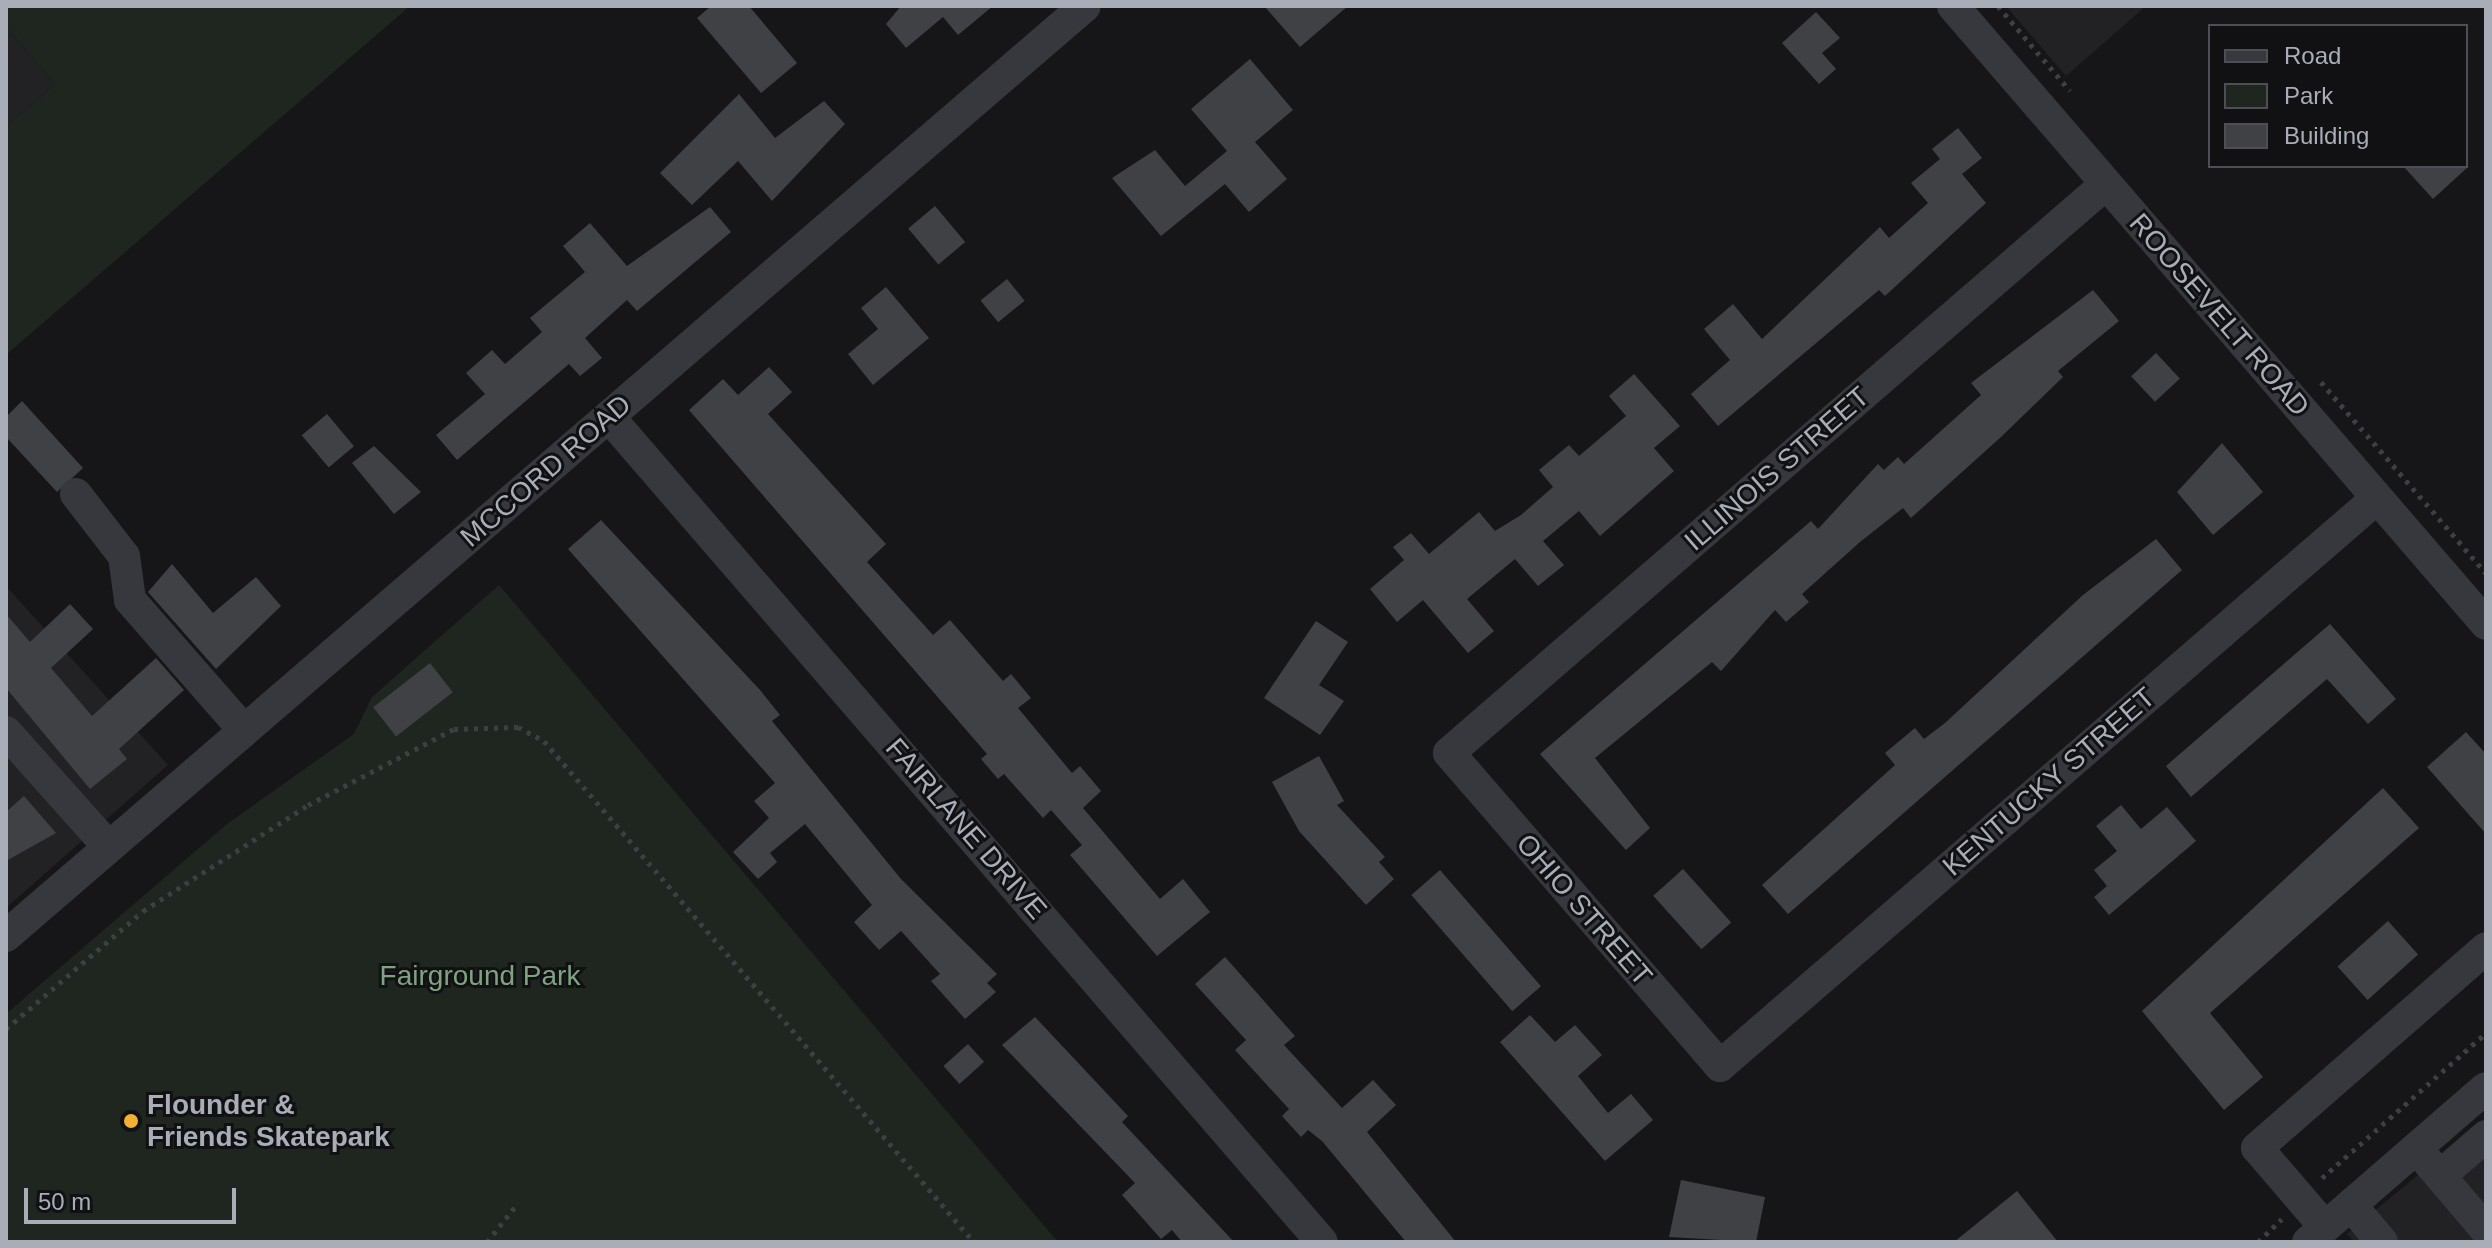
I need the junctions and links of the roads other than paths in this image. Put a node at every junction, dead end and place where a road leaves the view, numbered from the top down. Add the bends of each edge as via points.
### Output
1 (1085, 6) edge
2 (1953, 6) edge
3 (2106, 184) junction
4 (609, 417) junction
5 (76, 494) dead end
6 (2377, 498) junction
7 (2486, 624) edge
8 (244, 730) junction
9 (6, 732) edge
10 (1449, 753) joint
11 (109, 847) junction
12 (6, 936) edge
13 (2486, 948) edge
14 (1720, 1066) joint
15 (2486, 1088) edge
16 (2486, 1136) edge
17 (2417, 1149) junction
18 (2440, 1176) junction
19 (2351, 1205) junction
20 (2486, 1230) edge
21 (2316, 1234) edge
22 (1322, 1242) edge
23 (2382, 1242) edge

1 - 4 street, MCCORD ROAD
2 - 3 street, ROOSEVELT ROAD
3 - 6 street, ROOSEVELT ROAD
3 - 10 street, ILLINOIS STREET
4 - 8 street, MCCORD ROAD
4 - 22 street, FAIRLANE DRIVE
5 - 8 street via 124,556 130,600
6 - 7 street, ROOSEVELT ROAD
6 - 14 street, KENTUCKY STREET
8 - 11 street, MCCORD ROAD
9 - 11 street
10 - 14 street, OHIO STREET
11 - 12 street, MCCORD ROAD
13 - 21 street via 2257,1148 2302,1201
15 - 17 street
16 - 18 street
17 - 18 street
17 - 19 street
18 - 20 street
19 - 21 street
19 - 23 street

